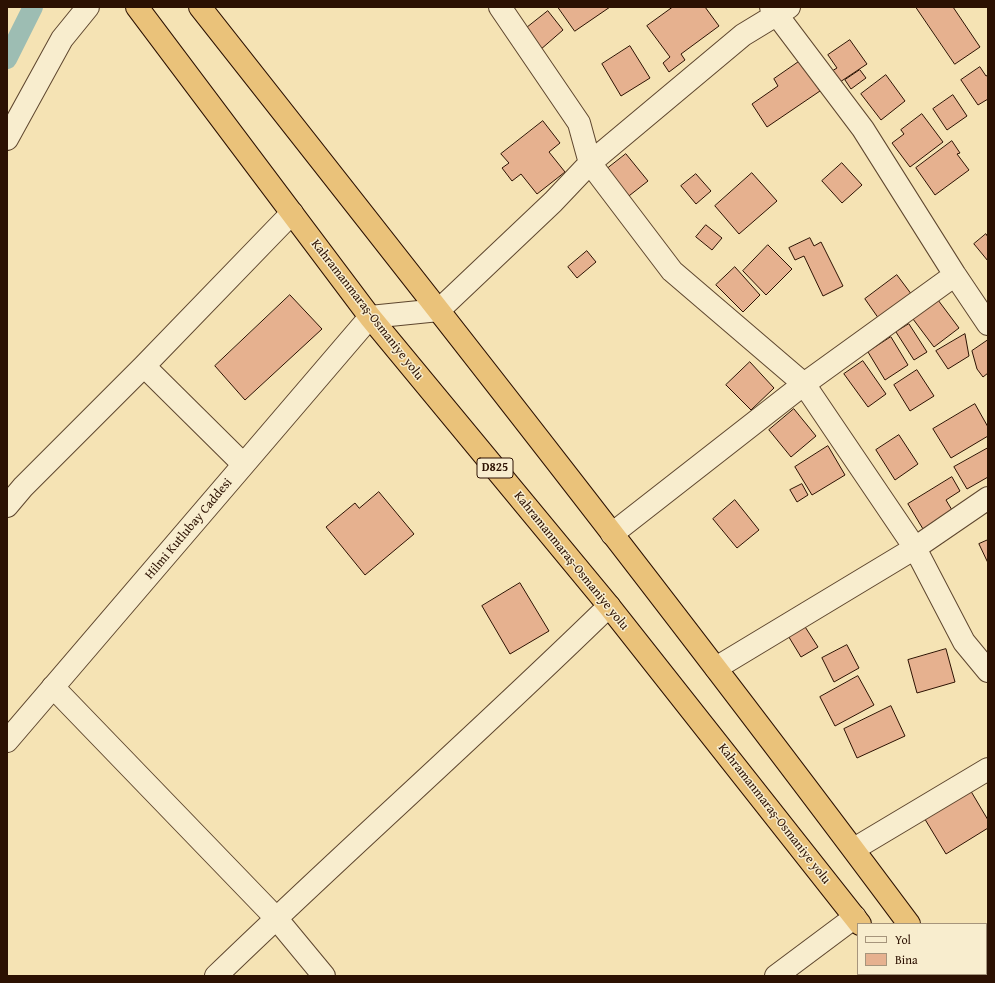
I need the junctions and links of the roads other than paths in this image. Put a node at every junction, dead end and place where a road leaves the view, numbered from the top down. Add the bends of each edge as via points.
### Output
1 (88, 7) edge
2 (137, 7) edge
3 (200, 7) edge
4 (500, 7) edge
5 (779, 9) edge
6 (7, 139) edge
7 (590, 163) junction
8 (292, 213) junction
9 (954, 275) junction
10 (439, 310) junction
11 (370, 317) junction
12 (988, 324) edge
13 (144, 366) junction
14 (804, 384) junction
15 (243, 464) junction
16 (988, 498) edge
17 (7, 506) edge
18 (612, 534) junction
19 (915, 548) junction
20 (609, 606) junction
21 (716, 668) junction
22 (988, 671) edge
23 (53, 687) junction
24 (7, 741) edge
25 (988, 769) edge
26 (854, 849) junction
27 (276, 918) junction
28 (858, 921) edge
29 (908, 923) edge
30 (216, 976) edge
31 (324, 976) edge
32 (776, 976) edge

1 - 6 street via 62,39
2 - 8 highway, Kahramanmaraş-Osmaniye yolu / D825
3 - 10 highway
4 - 7 street via 579,123
5 - 7 street via 743,35
5 - 9 street via 863,129
7 - 10 street via 553,202
7 - 14 street via 672,271
8 - 11 highway, Kahramanmaraş-Osmaniye yolu / D825
8 - 13 street
9 - 12 street
9 - 14 street
10 - 11 street
10 - 18 highway
11 - 15 street, Hilmi Kutlubay Caddesi
11 - 20 highway, Kahramanmaraş-Osmaniye yolu / D825
13 - 15 street
13 - 17 street
14 - 18 street
14 - 19 street
15 - 23 street, Hilmi Kutlubay Caddesi
16 - 19 street
18 - 21 highway
19 - 21 street
19 - 22 street via 964,642
20 - 27 street via 512,700
20 - 28 highway, Kahramanmaraş-Osmaniye yolu / D825
21 - 26 highway
23 - 24 street, Hilmi Kutlubay Caddesi
23 - 27 street
25 - 26 street
26 - 29 highway
27 - 30 street
27 - 31 street
28 - 32 street

